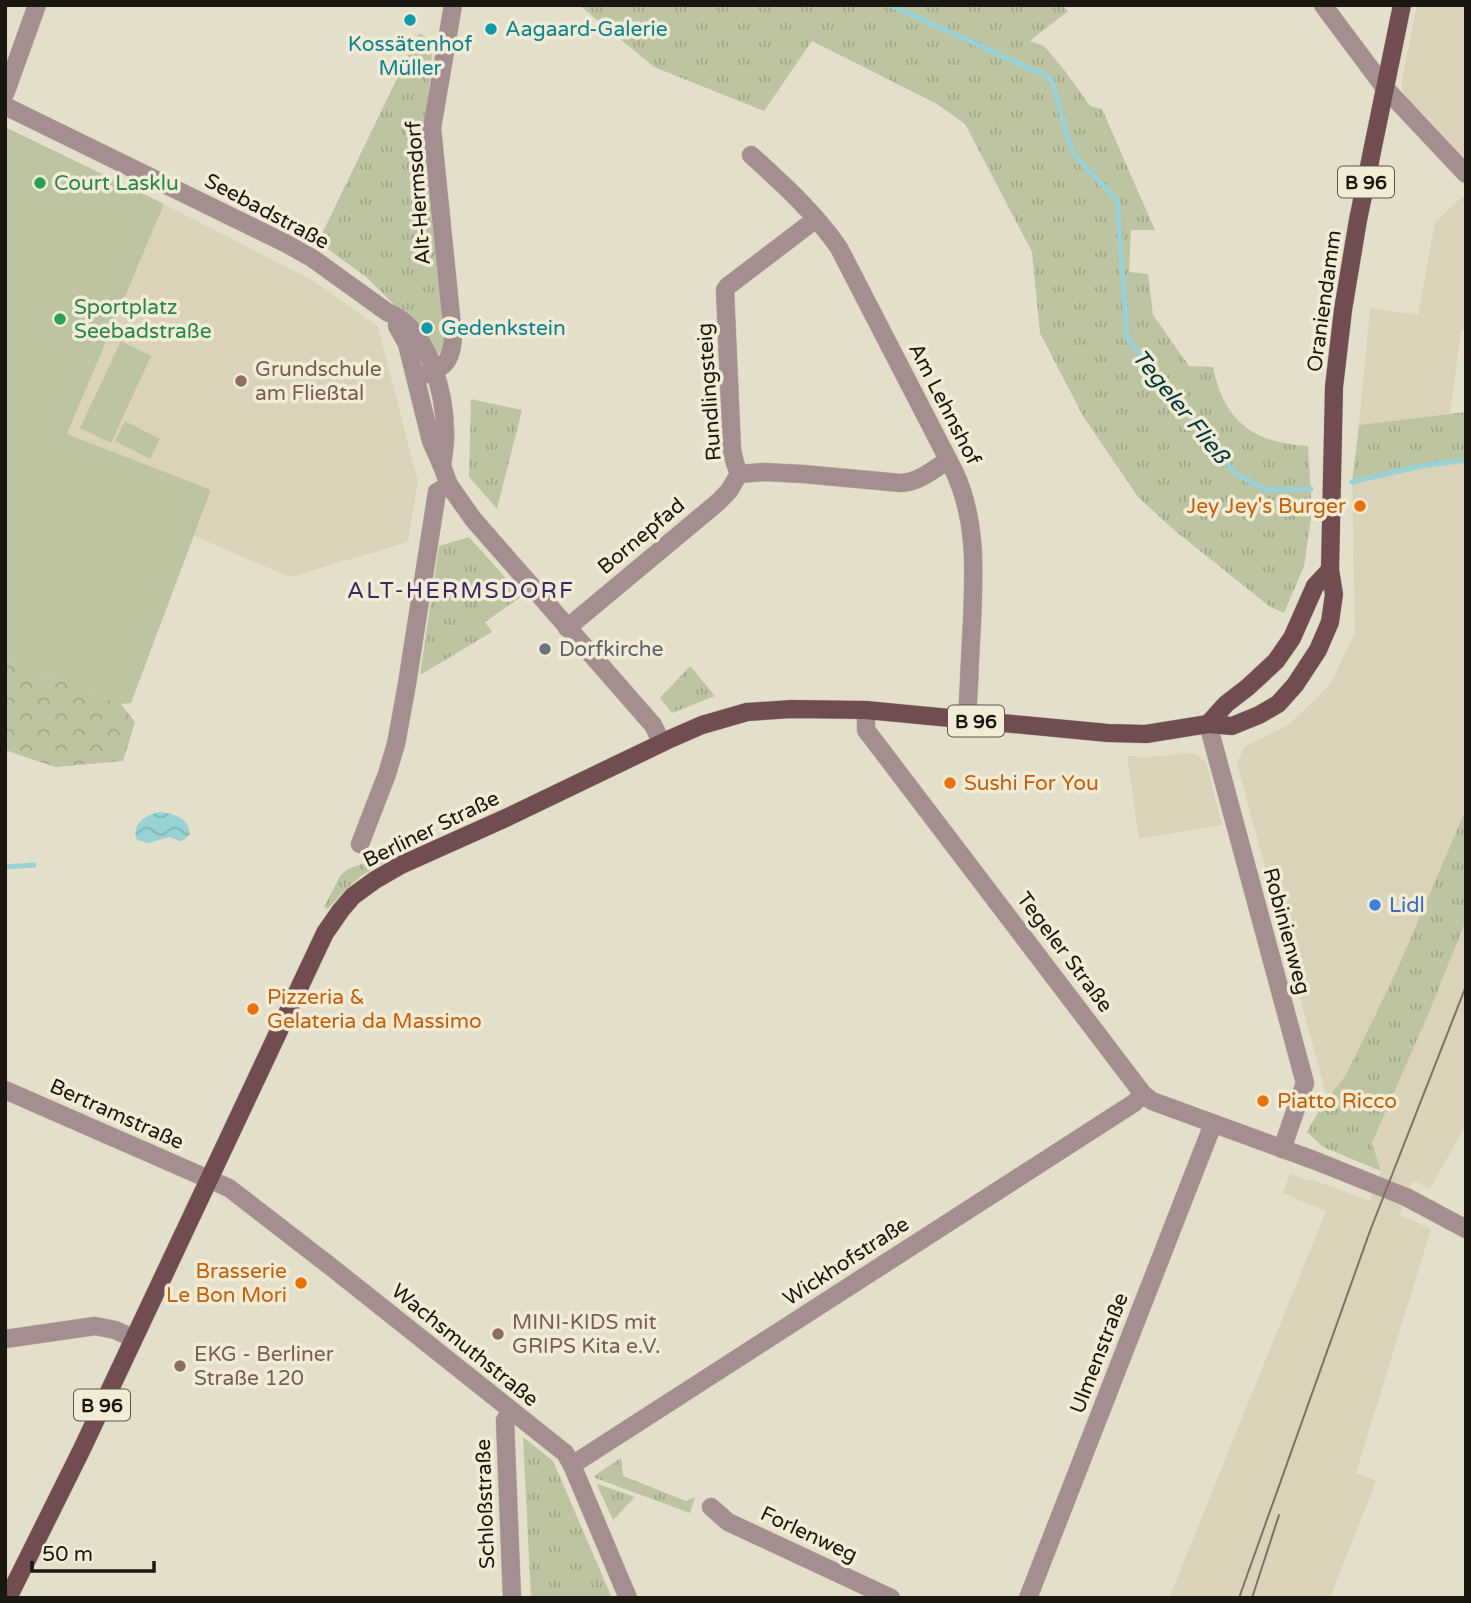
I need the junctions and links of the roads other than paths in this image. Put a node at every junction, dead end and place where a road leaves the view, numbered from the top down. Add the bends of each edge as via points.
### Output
1 (37, 5) edge
2 (453, 5) edge
3 (1323, 5) edge
4 (1402, 5) edge
5 (1385, 88) junction
6 (5, 94) edge
7 (5, 106) edge
8 (751, 155) dead end
9 (1466, 174) edge
10 (816, 219) junction
11 (387, 312) junction
12 (435, 371) junction
13 (417, 378) junction
14 (948, 460) junction
15 (442, 466) junction
16 (740, 474) junction
17 (449, 485) junction
18 (1333, 487) joint
19 (1330, 570) junction
20 (567, 628) junction
21 (866, 710) junction
22 (967, 720) junction
23 (1209, 724) junction
24 (662, 743) junction
25 (360, 844) dead end
26 (5, 1090) edge
27 (1143, 1094) junction
28 (1213, 1124) junction
29 (1286, 1150) junction
30 (209, 1180) junction
31 (1466, 1228) edge
32 (134, 1338) junction
33 (5, 1339) edge
34 (512, 1411) junction
35 (572, 1465) junction
36 (710, 1507) dead end
37 (8, 1598) edge
38 (512, 1598) edge
39 (628, 1598) edge
40 (891, 1598) edge
41 (1028, 1598) edge

1 - 6 street
2 - 12 street, Alt-Hermsdorf via 432,128 453,348 448,362
3 - 5 street
4 - 5 main road, Oraniendamm / B 96
5 - 9 street
5 - 18 main road, Oraniendamm / B 96 via 1343,310 1334,387
7 - 11 street, Seebadstraße via 312,258
8 - 10 street, Am Lehnshof
10 - 14 street, Am Lehnshof via 849,265
10 - 16 street, Rundlingsteig via 725,290 732,450
11 - 12 street, Seebadstraße via 412,330
11 - 13 street, Seebadstraße via 407,344
12 - 13 street
12 - 15 street via 445,437
13 - 15 street via 430,441
14 - 16 street, Rundlingsteig via 910,483
14 - 22 street, Am Lehnshof via 964,493 972,540
15 - 17 street
16 - 20 street, Bornepfad via 717,503
17 - 20 street
17 - 25 street via 437,492 396,744
18 - 19 main road, Berliner Straße / B 96
19 - 23 main road via 1315,586 1292,638 1276,660
19 - 23 main road, Berliner Straße / B 96 via 1334,594 1330,622 1295,685 1278,704 1259,715 1232,726
20 - 24 street via 653,725
21 - 22 main road, Berliner Straße / B 96
21 - 24 main road, Berliner Straße / B 96 via 747,712
21 - 27 street, Tegeler Straße via 866,730
22 - 23 main road, Berliner Straße / B 96 via 1146,734
23 - 29 street, Robinienweg via 1304,1083
24 - 30 main road, Berliner Straße / B 96 via 401,865 353,896 321,942
26 - 30 street, Bertramstraße
27 - 28 street, Tegeler Straße
27 - 35 street, Wickhofstraße
28 - 29 street, Tegeler Straße
28 - 41 street, Ulmenstraße
29 - 31 street, Tegeler Straße via 1406,1197
30 - 32 main road, Berliner Straße / B 96
30 - 34 street, Wachsmuthstraße via 242,1197
32 - 33 street via 95,1326
32 - 37 main road, Berliner Straße / B 96
34 - 35 street, Wachsmuthstraße via 565,1453
34 - 38 street, Schloßstraße via 505,1420
35 - 39 street, Wachsmuthstraße
36 - 40 street, Forlenweg via 728,1522

